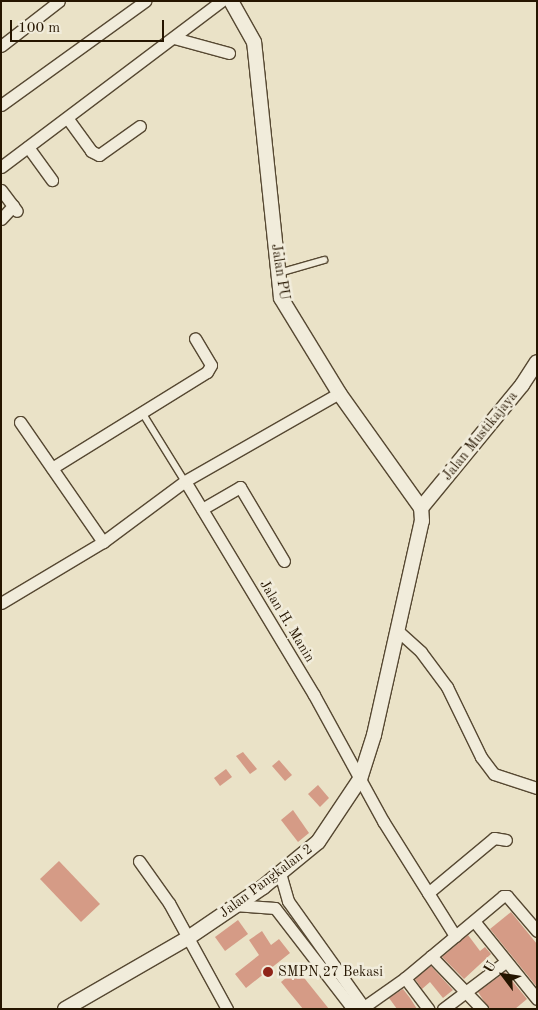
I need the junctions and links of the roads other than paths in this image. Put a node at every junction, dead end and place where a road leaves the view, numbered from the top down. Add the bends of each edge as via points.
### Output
1 (59, 1) edge
2 (144, 1) edge
3 (231, 1) edge
4 (215, 3) edge
5 (174, 38) junction
6 (1, 46) edge
7 (229, 52) dead end
8 (1, 105) edge
9 (68, 119) junction
10 (140, 126) dead end
11 (28, 147) junction
12 (1, 167) edge
13 (52, 180) dead end
14 (1, 190) edge
15 (1, 219) edge
16 (324, 260) dead end
17 (279, 273) junction
18 (195, 338) dead end
19 (537, 362) edge
20 (340, 393) junction
21 (144, 416) dead end
22 (20, 422) dead end
23 (52, 468) junction
24 (185, 481) junction
25 (421, 508) junction
26 (202, 509) junction
27 (104, 542) junction
28 (284, 561) dead end
29 (1, 603) edge
30 (398, 631) junction
31 (360, 779) junction
32 (537, 788) edge
33 (506, 840) dead end
34 (139, 861) dead end
35 (280, 874) junction
36 (428, 893) junction
37 (288, 901) junction
38 (234, 905) junction
39 (278, 911) junction
40 (474, 921) junction
41 (537, 932) edge
42 (454, 936) junction
43 (188, 938) junction
44 (430, 956) junction
45 (504, 963) junction
46 (404, 978) junction
47 (467, 990) junction
48 (537, 999) edge
49 (361, 1008) edge
50 (64, 1009) edge
51 (227, 1009) edge
52 (428, 1009) edge
53 (443, 1009) edge
54 (482, 1009) edge

1 - 6 street
2 - 8 street
3 - 17 street, Jalan PU via 254,42
4 - 5 street
5 - 7 street
5 - 9 street
9 - 10 street via 91,151 99,155
9 - 11 street
11 - 12 street
11 - 13 street
14 - 15 street via 15,208
16 - 17 lane
17 - 20 street, Jalan PU via 285,306
18 - 23 street via 211,365 207,372
19 - 25 street, Jalan Mustikajaya
20 - 24 street
20 - 25 street, Jalan PU
21 - 24 lane
22 - 23 street
23 - 27 street
24 - 26 street, Jalan H. Manin
24 - 27 street
25 - 30 street, Jalan Pangkalan 2 via 422,521
26 - 28 street via 240,487
26 - 31 street, Jalan H. Manin via 314,695
27 - 29 street
30 - 31 street, Jalan Pangkalan 2 via 387,687
30 - 32 street via 421,652 447,687 472,742 494,774
31 - 35 street, Jalan Pangkalan 2 via 318,842
31 - 36 street, Jalan H. Manin
33 - 36 street via 494,838
34 - 43 street via 169,903
35 - 37 street
35 - 38 street, Jalan Pangkalan 2
36 - 42 street, Jalan H. Manin
37 - 39 street
37 - 49 street
38 - 39 street via 254,905
38 - 43 street, Jalan Pangkalan 2
39 - 49 street
40 - 41 street via 505,895
40 - 42 street
40 - 45 street
42 - 44 street
43 - 50 street, Jalan Pangkalan 2
43 - 51 street
44 - 46 street
44 - 47 street
45 - 47 street
45 - 48 street
46 - 49 street
46 - 52 street
47 - 53 street
47 - 54 street

